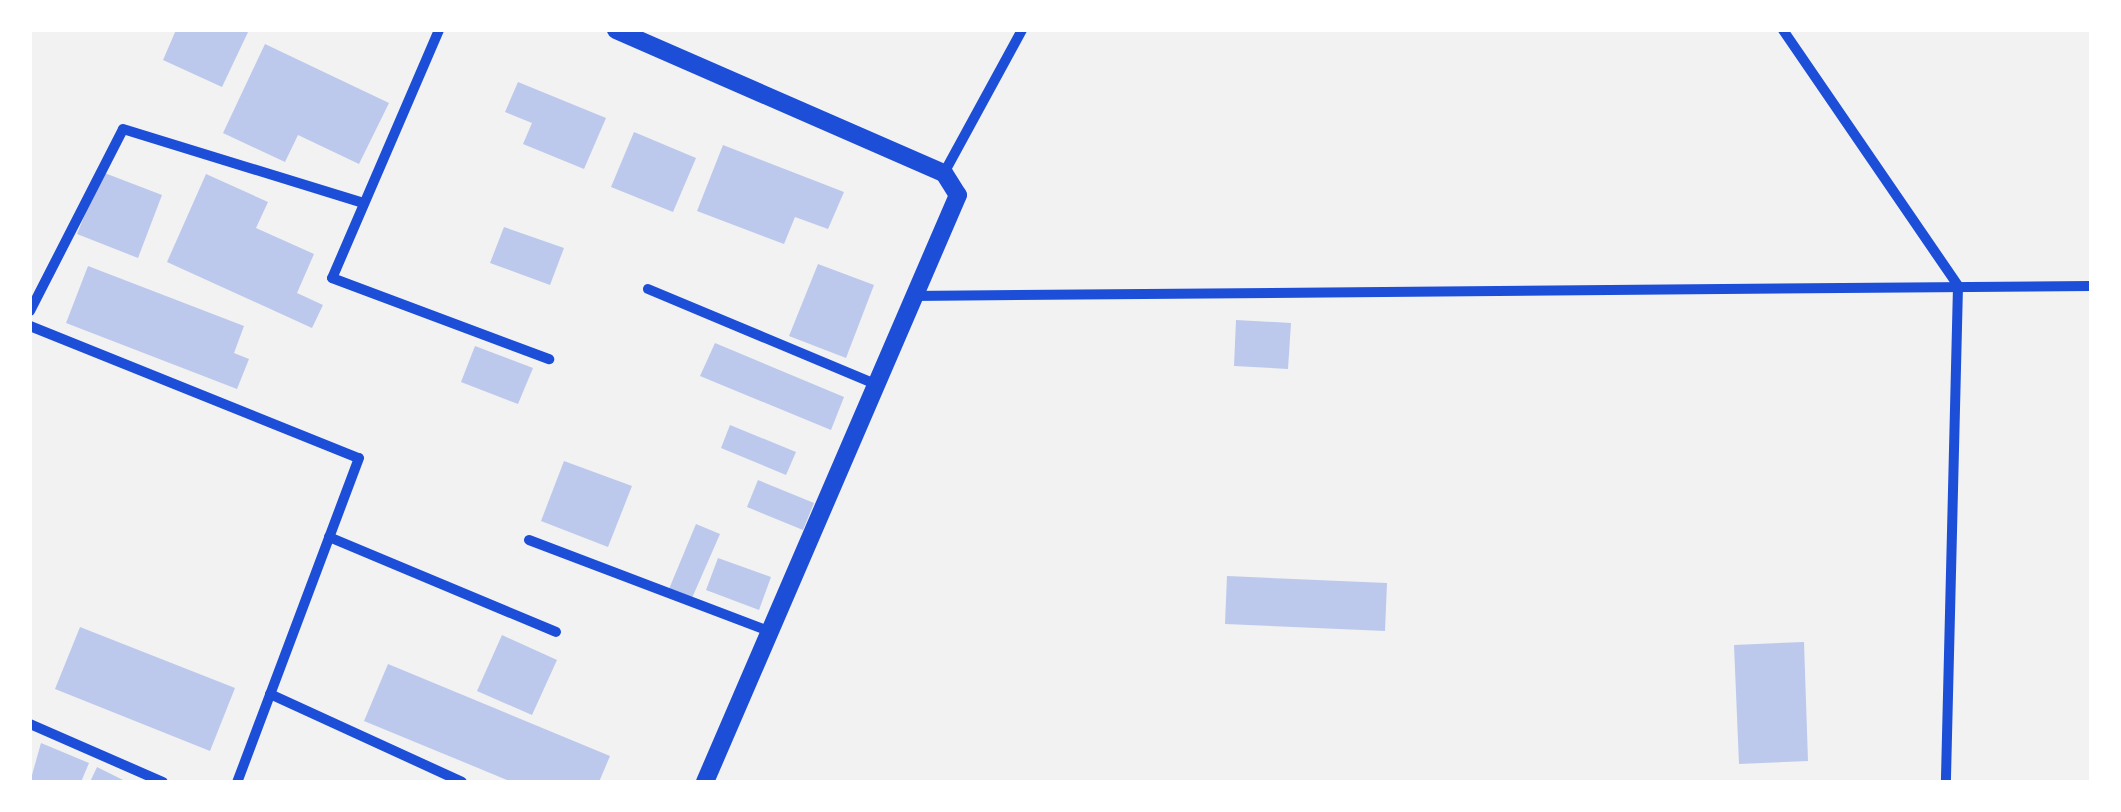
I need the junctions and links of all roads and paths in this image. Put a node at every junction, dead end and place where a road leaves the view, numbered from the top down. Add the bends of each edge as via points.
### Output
1 (439, 30) edge
2 (1022, 30) edge
3 (1783, 30) edge
4 (626, 32) edge
5 (944, 173) junction
6 (364, 203) junction
7 (1958, 286) junction
8 (2091, 286) edge
9 (648, 289) dead end
10 (910, 296) junction
11 (30, 310) edge
12 (30, 326) edge
13 (548, 359) dead end
14 (874, 383) junction
15 (329, 537) junction
16 (529, 540) dead end
17 (768, 631) junction
18 (556, 632) dead end
19 (270, 694) junction
20 (30, 724) edge
21 (446, 779) edge
22 (163, 782) edge
23 (237, 782) edge
24 (462, 782) edge
25 (706, 782) edge
26 (1946, 782) edge

1 - 6 street
2 - 5 street
3 - 7 street
4 - 5 street
5 - 10 street via 958,195
6 - 11 street via 123,129
6 - 13 street via 332,278
7 - 8 street
7 - 10 street
7 - 26 street
9 - 14 street
10 - 14 street
12 - 15 street via 359,458
14 - 17 street
15 - 18 street
15 - 19 street
16 - 17 street
17 - 25 street
19 - 21 street
19 - 23 street
20 - 22 street
21 - 24 street

